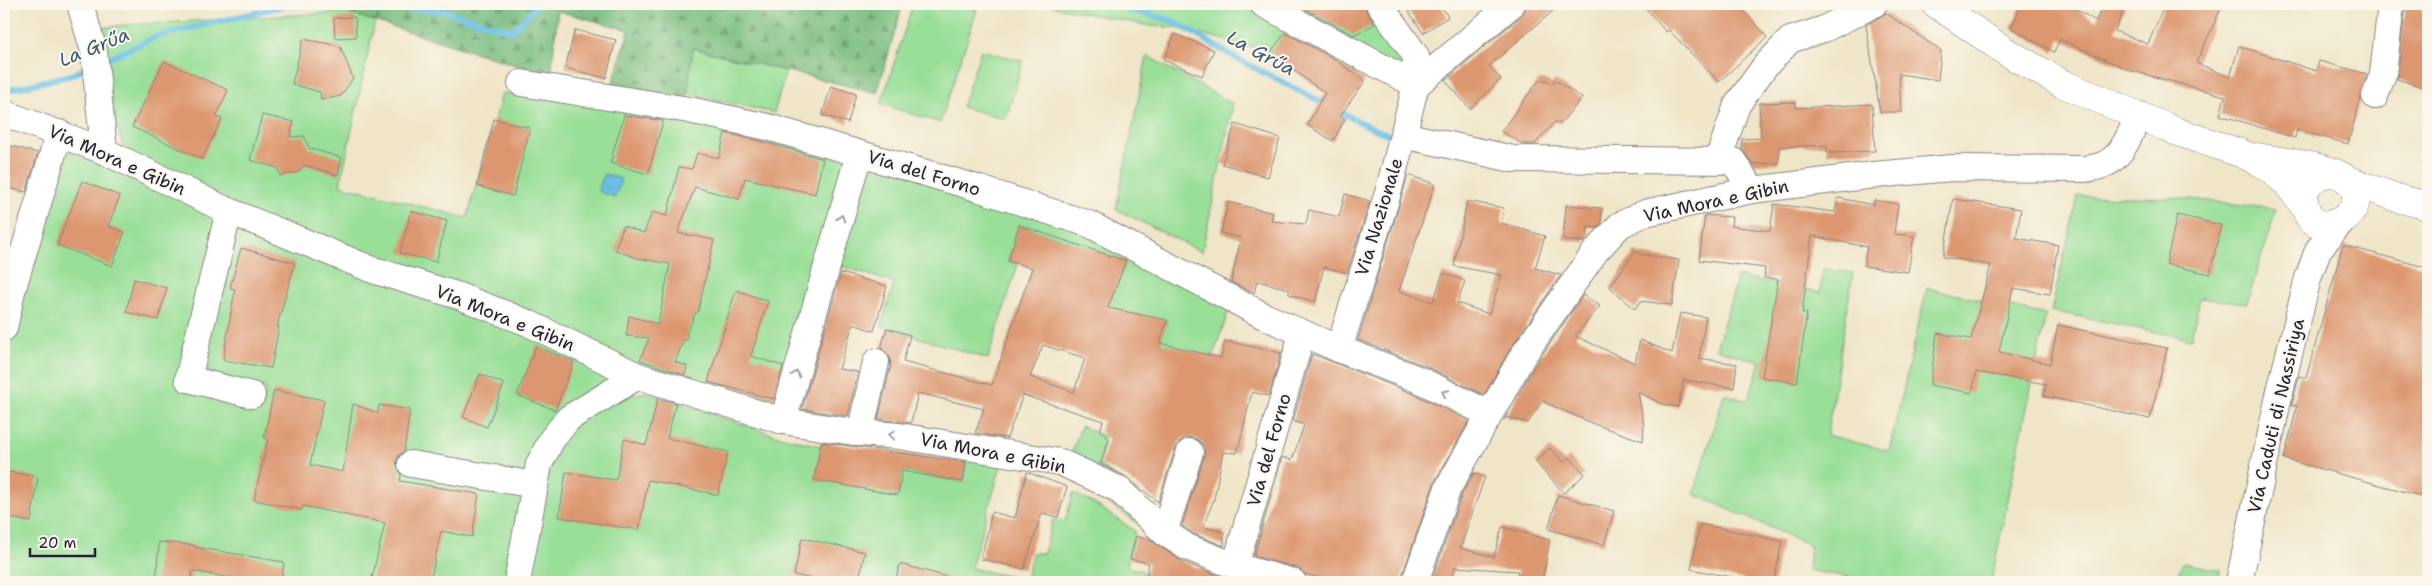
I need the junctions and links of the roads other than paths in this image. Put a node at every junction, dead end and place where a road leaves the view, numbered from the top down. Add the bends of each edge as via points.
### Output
1 (80, 4) edge
2 (1263, 4) edge
3 (1512, 4) edge
4 (1874, 4) edge
5 (1936, 4) edge
6 (2391, 4) edge
7 (1388, 8) edge
8 (521, 83) dead end
9 (1416, 85) junction
10 (2375, 96) dead end
11 (4, 113) edge
12 (2139, 115) junction
13 (59, 133) junction
14 (1403, 135) junction
15 (104, 151) junction
16 (859, 154) junction
17 (2243, 154) junction
18 (1718, 160) junction
19 (2339, 176) junction
20 (1752, 190) junction
21 (2397, 198) junction
22 (2428, 206) edge
23 (2306, 210) junction
24 (229, 211) junction
25 (2345, 218) junction
26 (2318, 250) junction
27 (4, 328) edge
28 (1302, 334) junction
29 (1339, 349) junction
30 (876, 362) dead end
31 (638, 376) junction
32 (252, 395) dead end
33 (1489, 414) junction
34 (783, 421) junction
35 (860, 433) junction
36 (1190, 452) dead end
37 (411, 464) dead end
38 (534, 485) junction
39 (1164, 532) junction
40 (1235, 566) junction
41 (518, 582) edge
42 (1293, 582) edge
43 (1415, 582) edge
44 (2239, 582) edge

1 - 15 street via 95,62
2 - 9 street
3 - 9 street
4 - 18 street via 1824,29 1790,40 1765,66 1737,105
5 - 12 main road via 1956,20 2063,84
6 - 10 street via 2383,74
7 - 9 street, Via Nazionale via 1416,56
8 - 16 street, Via del Forno via 689,110 768,127
9 - 14 street, Via Nazionale
11 - 13 street, Via Mora e Gibin
12 - 17 main road
12 - 20 street, Via Mora e Gibin via 2117,157 2104,166 2094,168 1952,168
13 - 15 street, Via Mora e Gibin
13 - 27 street
14 - 18 street via 1513,159
14 - 29 street, Via Nazionale
15 - 24 street, Via Mora e Gibin
16 - 28 street, Via del Forno via 1089,224
34 -> 16 street
17 - 19 main road
17 - 23 main road via 2267,166 2287,183
18 - 20 street via 1733,161
19 - 21 main road
19 - 23 main road via 2316,177 2309,182 2305,190
19 - 25 main road via 2351,185 2355,200
20 - 33 street, Via Mora e Gibin via 1645,214 1620,225 1573,282 1522,357
21 - 22 main road
21 - 25 main road via 2366,206
23 - 25 main road via 2313,219 2327,224
23 - 26 street
24 - 31 street, Via Mora e Gibin via 373,270 459,296 528,323
24 - 32 street via 188,380
25 - 26 street, Via Caduti di Nassiriya
26 - 44 street, Via Caduti di Nassiriya via 2280,391
28 - 29 street, Via del Forno
28 - 40 street, Via del Forno
33 -> 29 street, Via del Forno via 1412,376
30 - 35 street
31 - 34 street, Via Mora e Gibin
31 - 38 street via 569,418 552,439 539,464
33 - 43 street, Via Mora e Gibin via 1448,488
34 - 35 street, Via Mora e Gibin
39 -> 35 street, Via Mora e Gibin via 1118,489 1060,462 992,449
36 - 39 street
37 - 38 street
38 - 41 street
39 - 40 street, Via Mora e Gibin via 1187,547
40 - 42 street, Via Mora e Gibin

